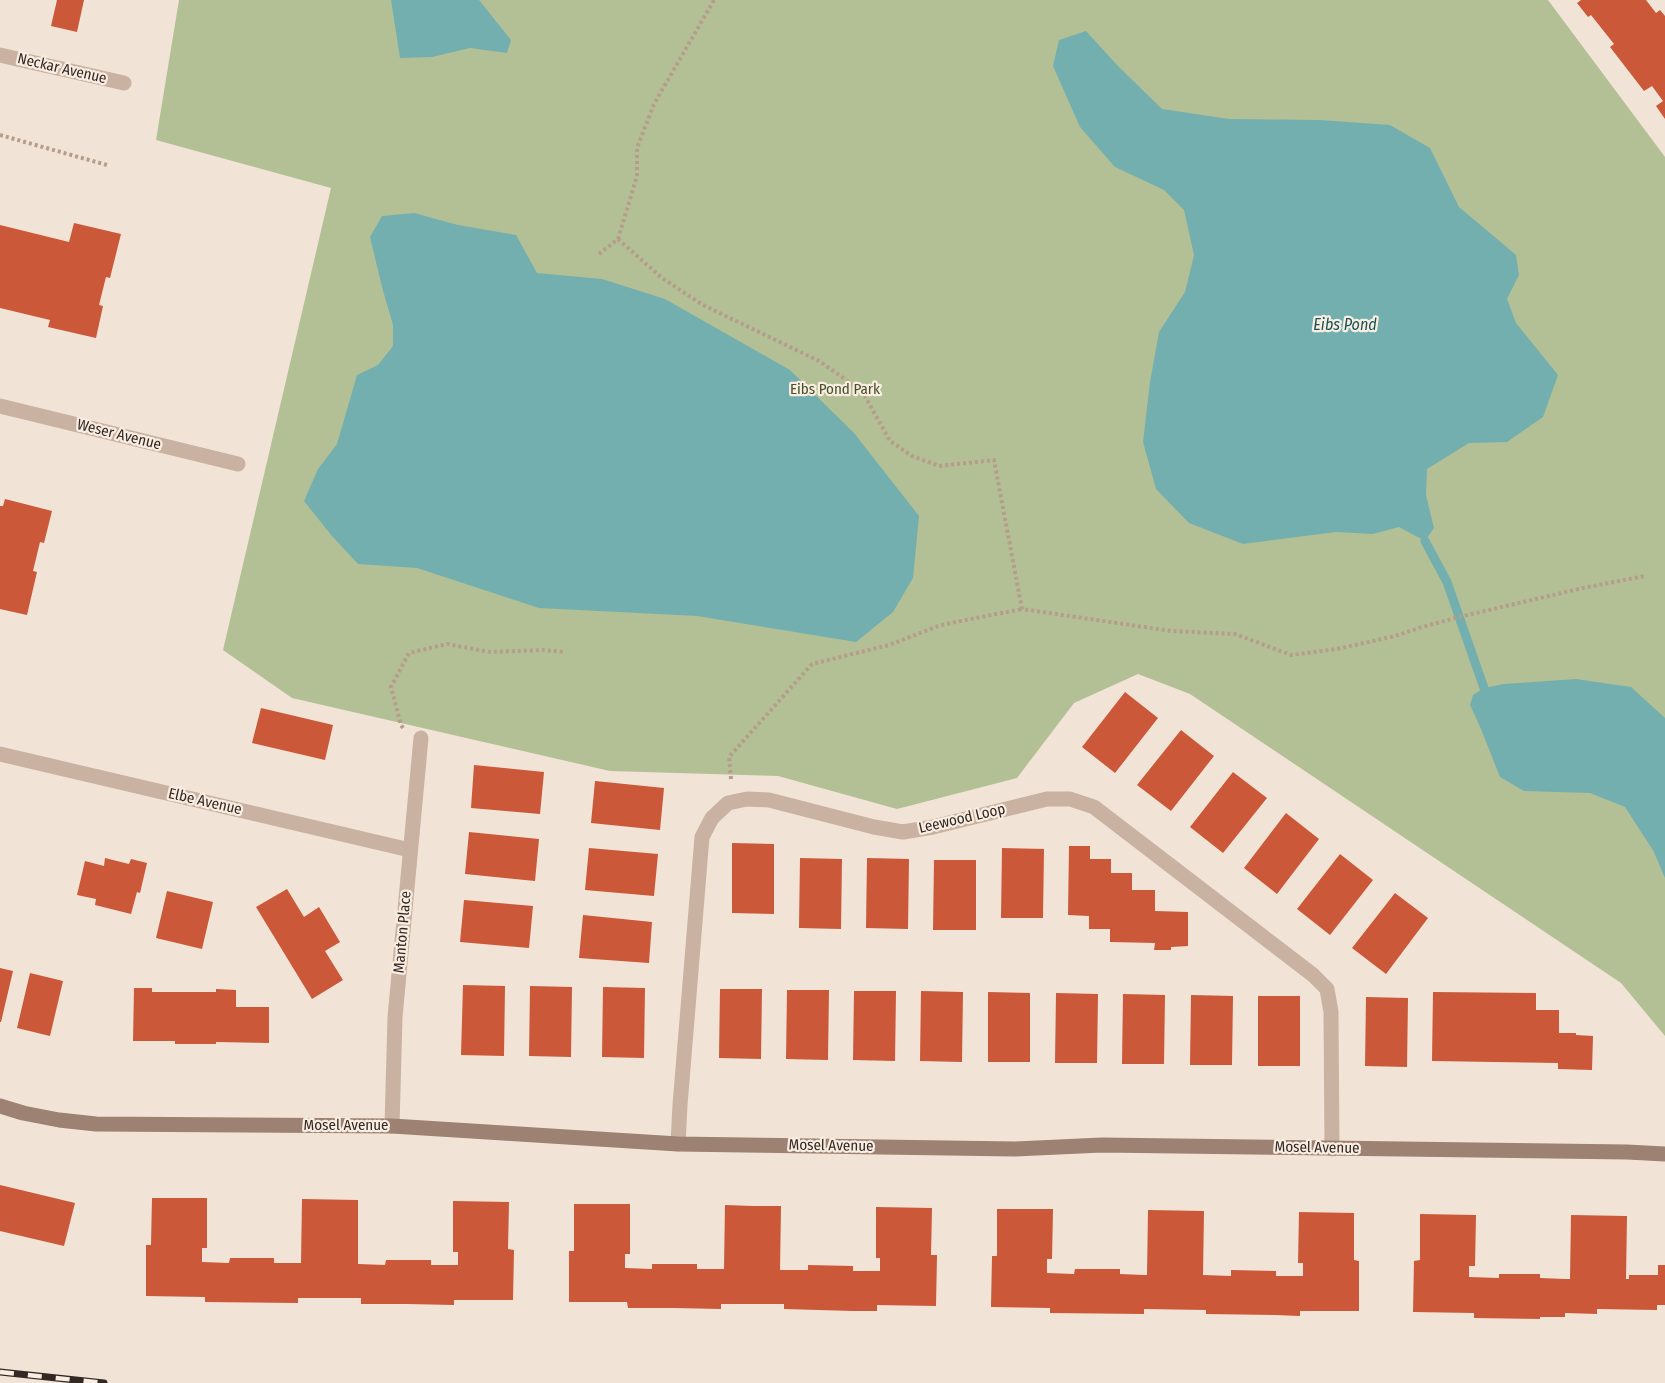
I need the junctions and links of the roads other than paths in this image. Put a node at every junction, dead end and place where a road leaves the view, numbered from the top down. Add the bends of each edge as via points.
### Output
1 (0, 55) edge
2 (124, 83) dead end
3 (0, 406) edge
4 (238, 464) dead end
5 (420, 744) road end
6 (0, 754) edge
7 (410, 850) junction
8 (0, 1106) edge
9 (392, 1126) junction
10 (678, 1144) junction
11 (1332, 1149) junction
12 (1665, 1154) edge

1 - 2 street, Neckar Avenue
3 - 4 street, Weser Avenue
5 - 7 street, Manton Place
6 - 7 street, Elbe Avenue
7 - 9 street, Manton Place via 395,1017
8 - 9 street, Mosel Avenue via 96,1124
9 - 10 street, Mosel Avenue
10 - 11 street, Mosel Avenue
10 - 11 street, Leewood Loop via 702,837 712,818 728,803 770,800 903,832 1047,799 1070,799 1094,807 1327,989
11 - 12 street, Mosel Avenue

